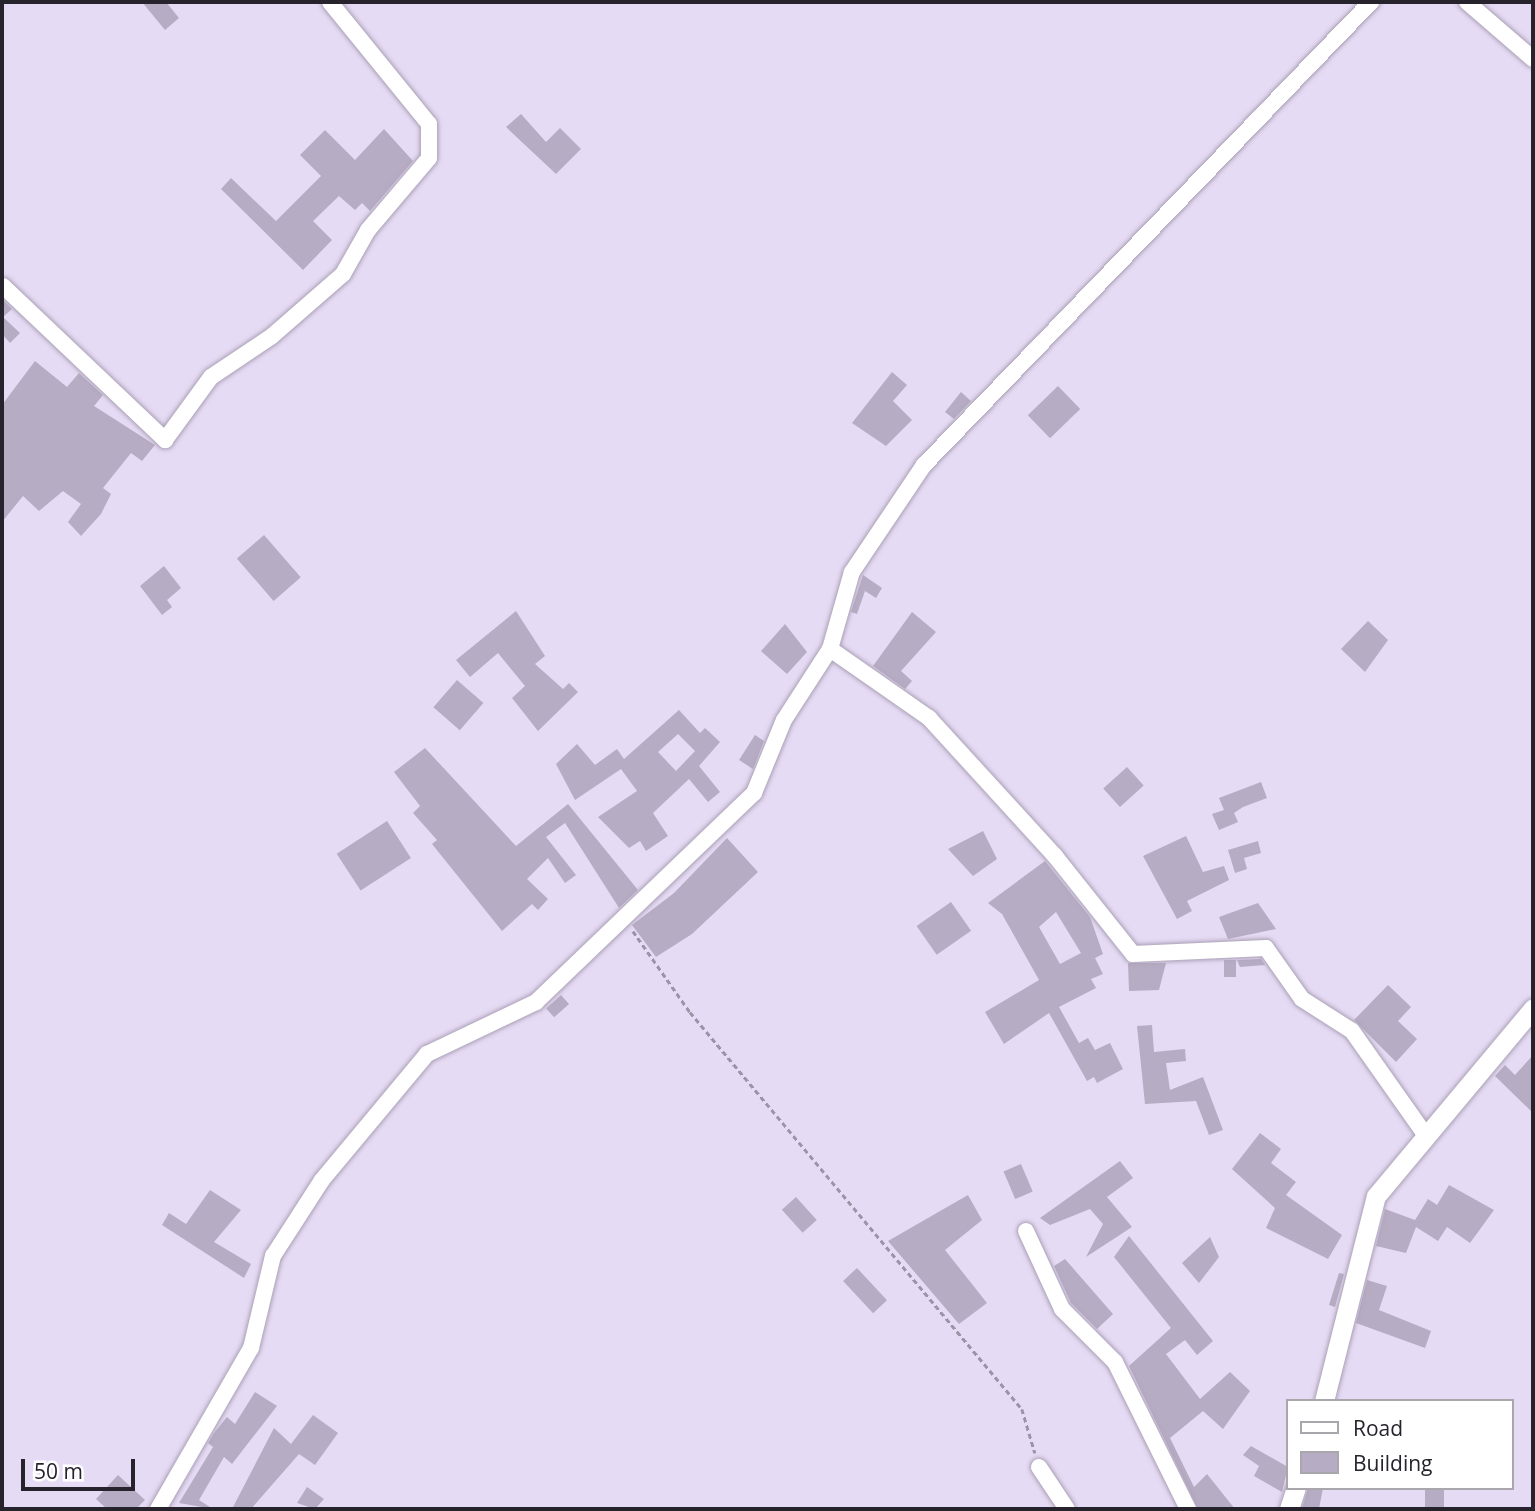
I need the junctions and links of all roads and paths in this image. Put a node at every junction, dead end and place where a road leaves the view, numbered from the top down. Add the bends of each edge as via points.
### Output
1 (330, 2) edge
2 (1371, 2) edge
3 (1467, 2) edge
4 (1533, 59) edge
5 (3, 286) edge
6 (830, 649) junction
7 (625, 920) junction
8 (1533, 1007) edge
9 (1424, 1133) junction
10 (1026, 1231) dead end
11 (1325, 1399) edge
12 (1039, 1467) joint
13 (1295, 1490) edge
14 (158, 1509) edge
15 (1067, 1509) edge
16 (1188, 1509) edge
17 (1290, 1509) edge

1 - 5 street via 429,124 429,158 368,230 342,274 272,336 211,377 164,440
2 - 6 street via 924,465 852,572
3 - 4 street
6 - 7 street via 784,720 754,793 664,874
6 - 9 street via 929,718 1055,856 1133,954 1266,948 1302,999 1352,1031
7 - 12 path via 690,1012 1022,1409
7 - 14 street via 537,1002 428,1054 322,1180 273,1256 251,1348
8 - 9 street
9 - 11 street via 1376,1196
10 - 16 street via 1062,1309 1115,1362
12 - 15 street
13 - 17 street

